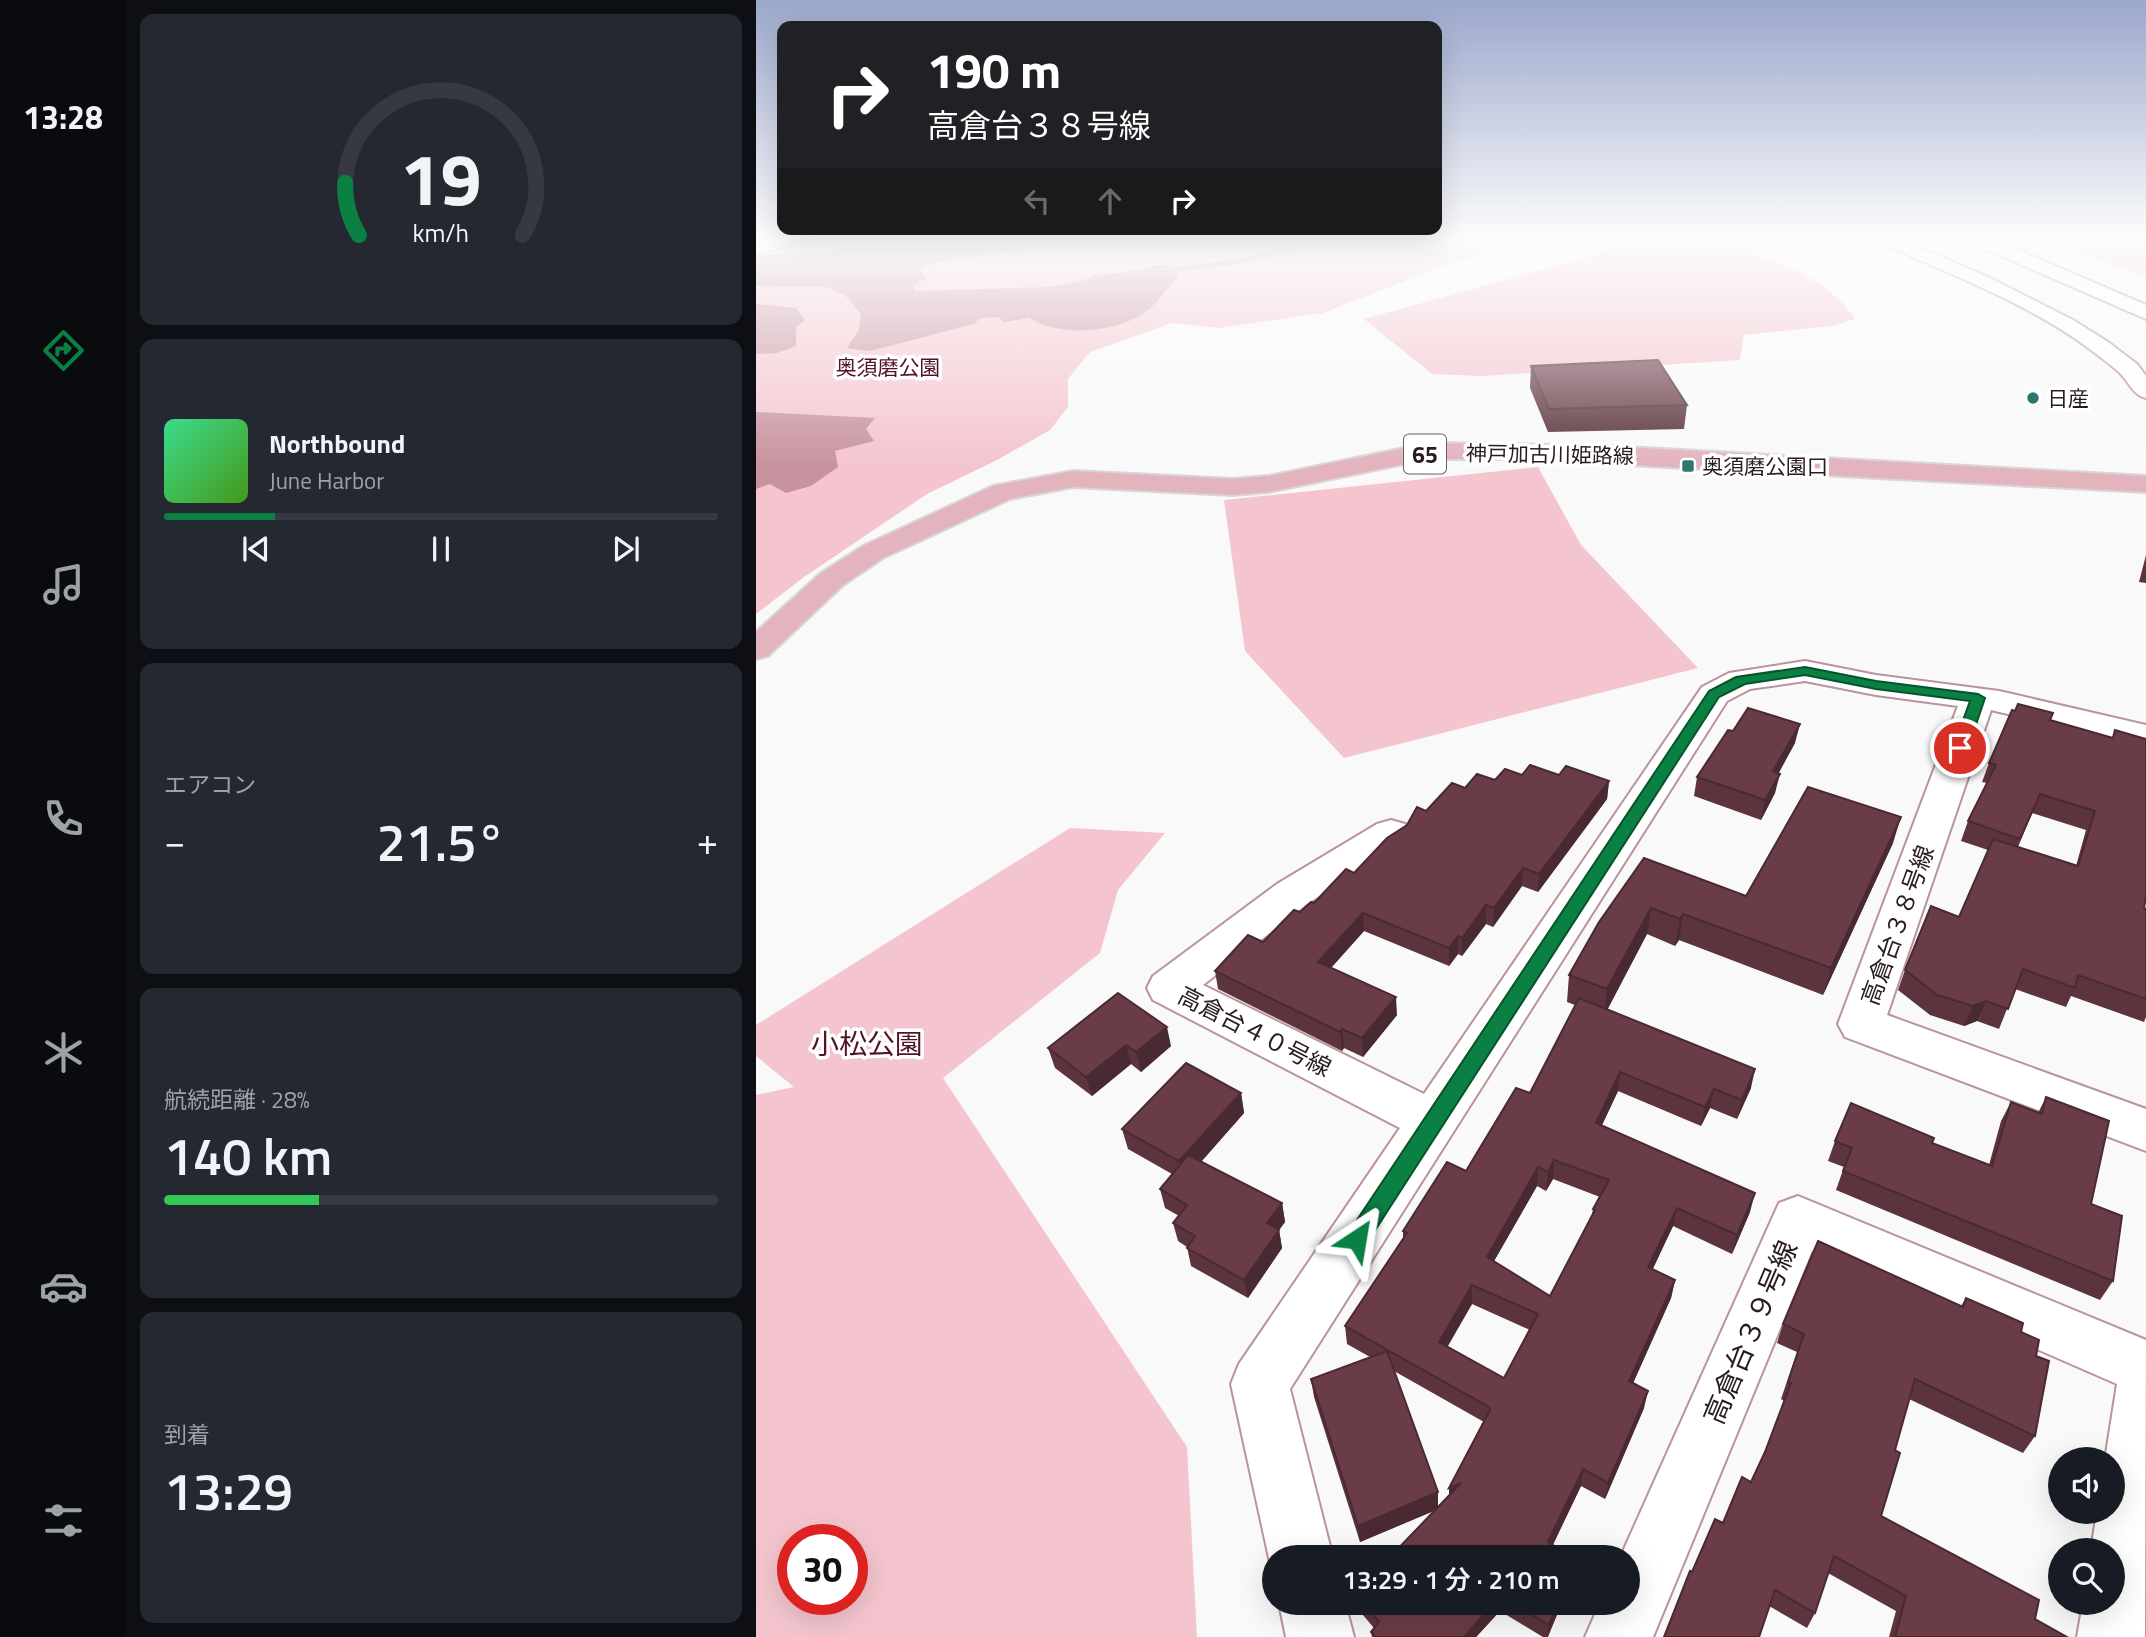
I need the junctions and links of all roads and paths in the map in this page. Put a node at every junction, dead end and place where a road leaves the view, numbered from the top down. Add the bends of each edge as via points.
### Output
1 (2042, 312) edge
2 (2071, 312) edge
3 (2146, 357) edge
4 (2146, 391) edge
5 (2146, 484) edge
6 (756, 649) edge
7 (1978, 698) junction
8 (2146, 736) edge
9 (1391, 833) edge
10 (1434, 1122) junction
11 (2146, 1130) edge
12 (2146, 1368) edge
13 (2146, 1382) edge
14 (1298, 1545) edge
15 (1315, 1615) edge
16 (1320, 1637) edge
17 (1619, 1637) edge
18 (2112, 1637) edge

1 - 4 street via 2114,355
2 - 3 street via 2113,332
5 - 6 main road, 神戸加古川姫路線 / 65 via 1513,451 1404,456 1233,487 1073,479 1003,492 873,552 832,579
7 - 8 street
7 - 10 street via 1805,671 1741,680 1714,694
7 - 11 street, 高倉台３８号線 via 1861,1024
9 - 10 street, 高倉台４０号線 via 1292,894 1169,988
10 - 14 street via 1260,1384
12 - 17 street, 高倉台３９号線 via 1798,1220
13 - 18 street
15 - 16 street

